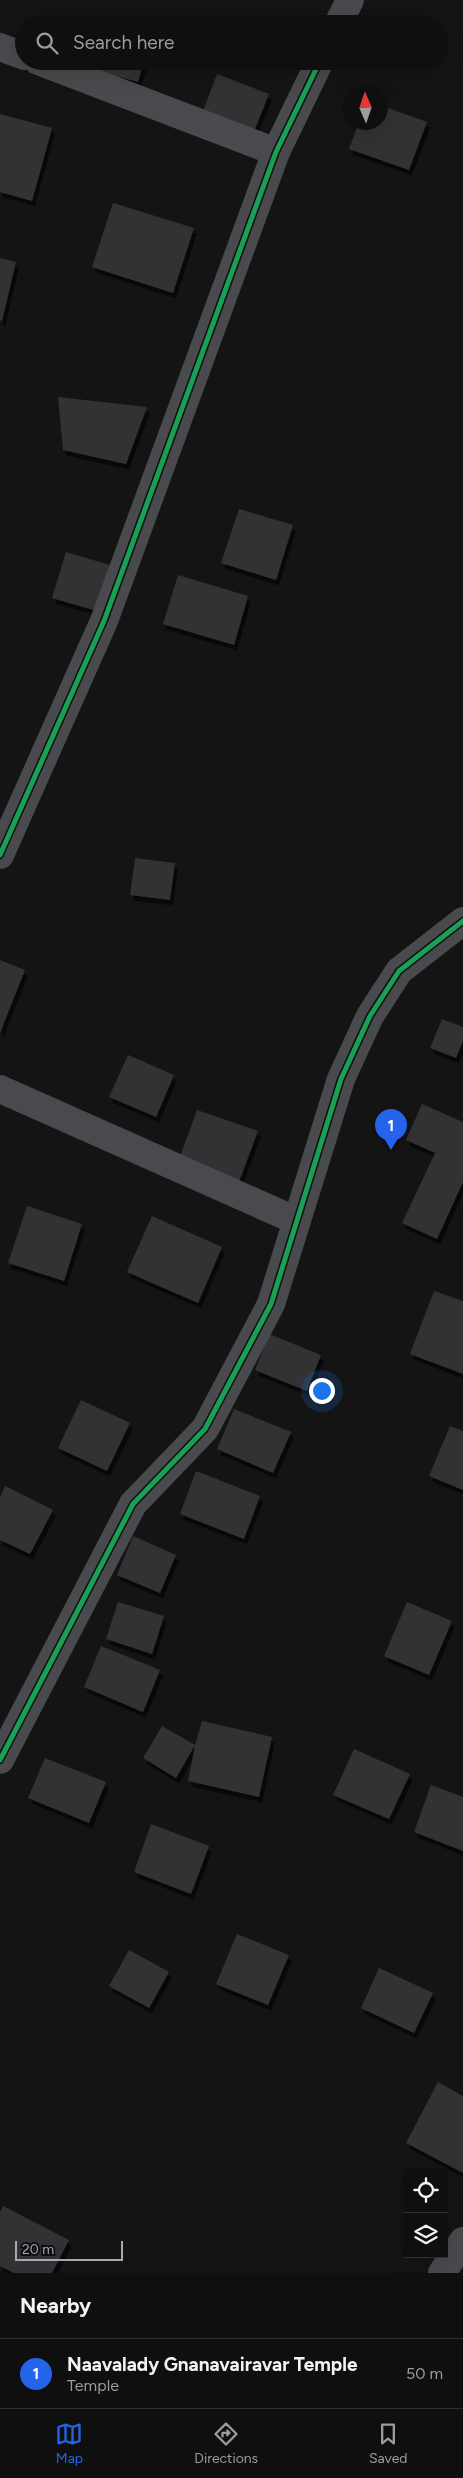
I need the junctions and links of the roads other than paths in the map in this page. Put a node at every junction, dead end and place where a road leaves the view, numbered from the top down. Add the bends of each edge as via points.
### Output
1 (350, 0) edge
2 (342, 15) edge
3 (0, 47) edge
4 (15, 53) edge
5 (62, 70) edge
6 (316, 70) edge
7 (276, 152) junction
8 (0, 855) edge
9 (463, 921) edge
10 (0, 1089) edge
11 (297, 1221) junction
12 (0, 1760) edge
13 (463, 2241) edge
14 (442, 2273) edge

1 - 2 street
3 - 4 street
5 - 7 street
6 - 7 street
7 - 8 street via 104,622
9 - 11 street via 399,971 370,1016 341,1079
10 - 11 street
11 - 12 street via 271,1304 205,1429 133,1504
13 - 14 street

